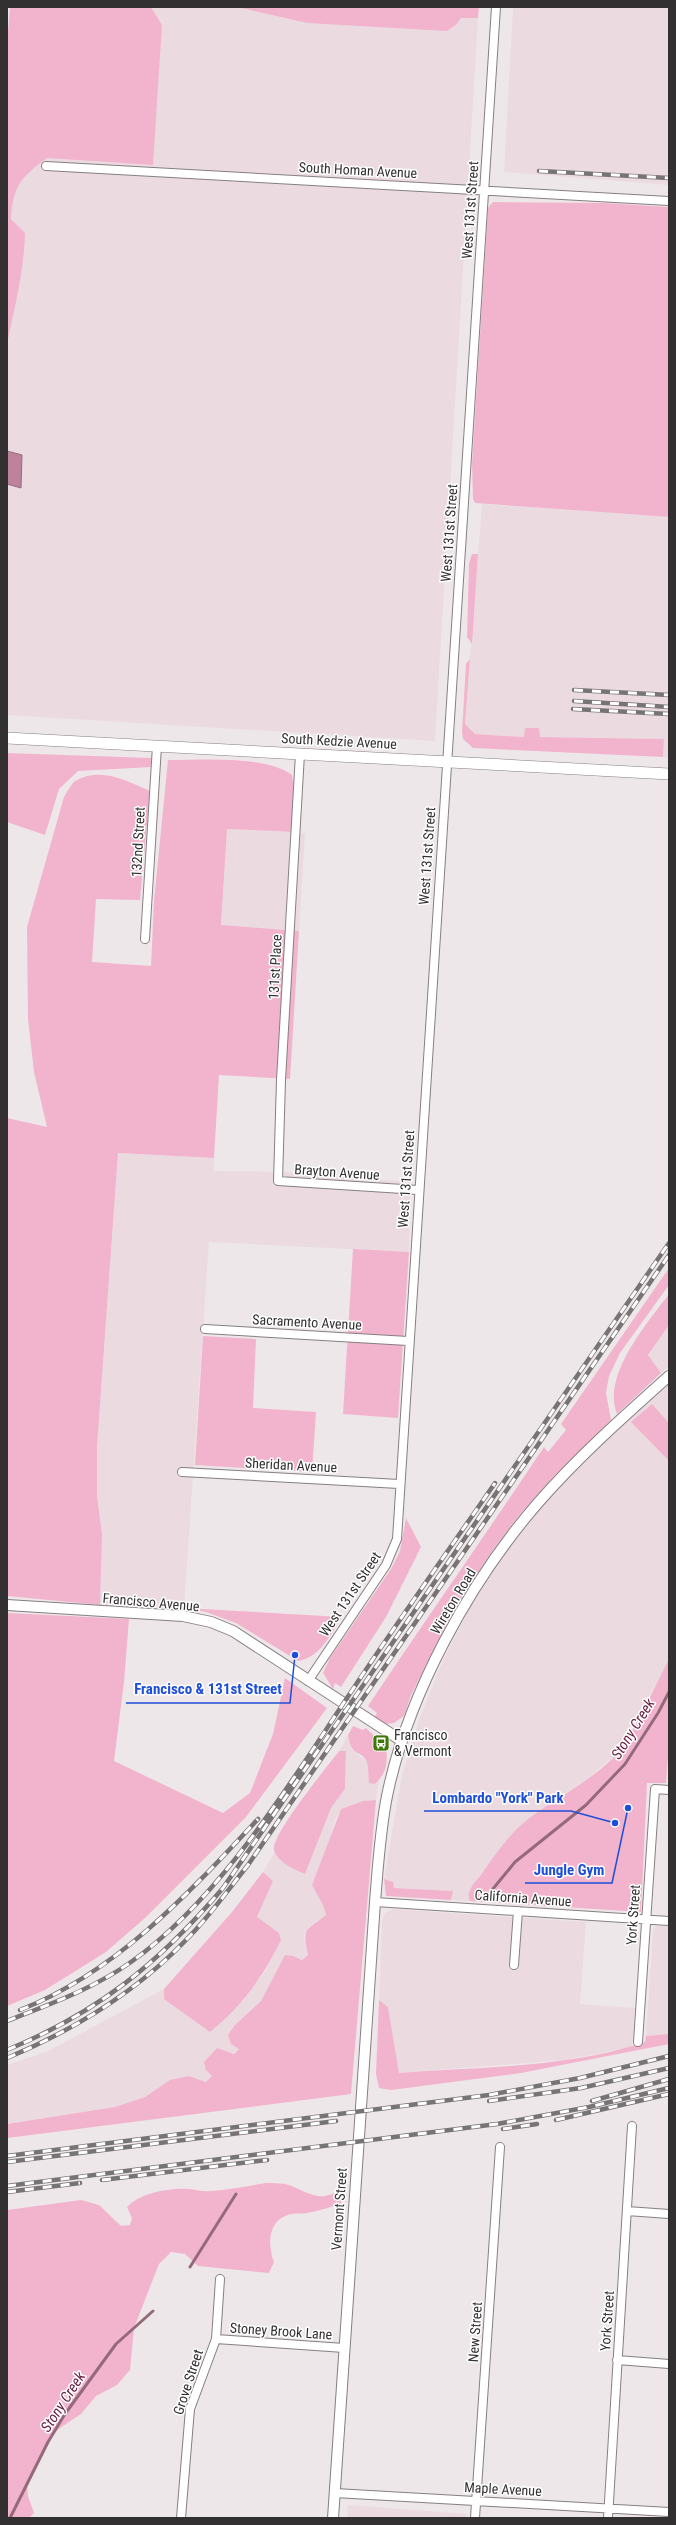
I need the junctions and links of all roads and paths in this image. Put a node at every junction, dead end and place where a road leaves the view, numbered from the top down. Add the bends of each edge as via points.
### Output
1 (496, 7) edge
2 (46, 166) dead end
3 (484, 190) junction
4 (669, 200) edge
5 (7, 738) edge
6 (157, 746) junction
7 (300, 754) junction
8 (447, 762) junction
9 (669, 774) edge
10 (145, 939) dead end
11 (278, 1181) joint
12 (418, 1190) junction
13 (205, 1329) dead end
14 (408, 1341) junction
15 (669, 1376) edge
16 (182, 1472) dead end
17 (398, 1484) junction
18 (7, 1605) edge
19 (308, 1681) junction
20 (402, 1742) junction
21 (669, 1790) edge
22 (375, 1902) junction
23 (518, 1911) junction
24 (646, 1920) junction
25 (669, 1921) edge
26 (514, 1965) dead end
27 (638, 2042) dead end
28 (632, 2126) dead end
29 (500, 2147) dead end
30 (627, 2211) junction
31 (669, 2214) edge
32 (220, 2279) dead end
33 (216, 2340) junction
34 (344, 2348) junction
35 (617, 2360) junction
36 (669, 2364) edge
37 (335, 2493) junction
38 (476, 2501) junction
39 (608, 2508) junction
40 (669, 2512) edge
41 (181, 2518) edge
42 (333, 2518) edge
43 (475, 2518) edge
44 (608, 2518) edge

1 - 3 street, West 131st Street
2 - 3 street, South Homan Avenue
3 - 4 street, South Homan Avenue
3 - 8 street, West 131st Street
5 - 6 main road, South Kedzie Avenue
6 - 7 main road, South Kedzie Avenue
6 - 10 street, 132nd Street
7 - 8 main road, South Kedzie Avenue
7 - 11 street, 131st Place
8 - 9 main road, South Kedzie Avenue
8 - 12 street, West 131st Street
11 - 12 street, Brayton Avenue
12 - 14 street, West 131st Street
13 - 14 street, Sacramento Avenue
14 - 17 street, West 131st Street
15 - 20 street, Wireton Road via 629,1409 536,1505 480,1581 452,1627 432,1667
16 - 17 street, Sheridan Avenue
17 - 19 street, West 131st Street via 396,1540 392,1554
18 - 19 street, Francisco Avenue via 183,1616 211,1622 233,1631
19 - 20 street, Francisco Avenue
20 - 22 street, Wireton Road via 383,1821
21 - 24 street, York Street via 654,1789
22 - 23 street, California Avenue
22 - 34 street, Vermont Street
23 - 24 street, California Avenue
23 - 26 street
24 - 25 street, California Avenue
24 - 27 street, York Street
28 - 30 street, York Street
29 - 38 street, New Street
30 - 31 street
30 - 35 street, York Street
32 - 33 street, Grove Street
33 - 34 street, Stoney Brook Lane
33 - 41 street, Grove Street via 190,2409
34 - 37 street, Vermont Street
35 - 36 street
35 - 39 street, York Street
37 - 38 street, Maple Avenue
37 - 42 street, Vermont Street
38 - 39 street, Maple Avenue
38 - 43 street, New Street
39 - 40 street, Maple Avenue
39 - 44 street, York Street

